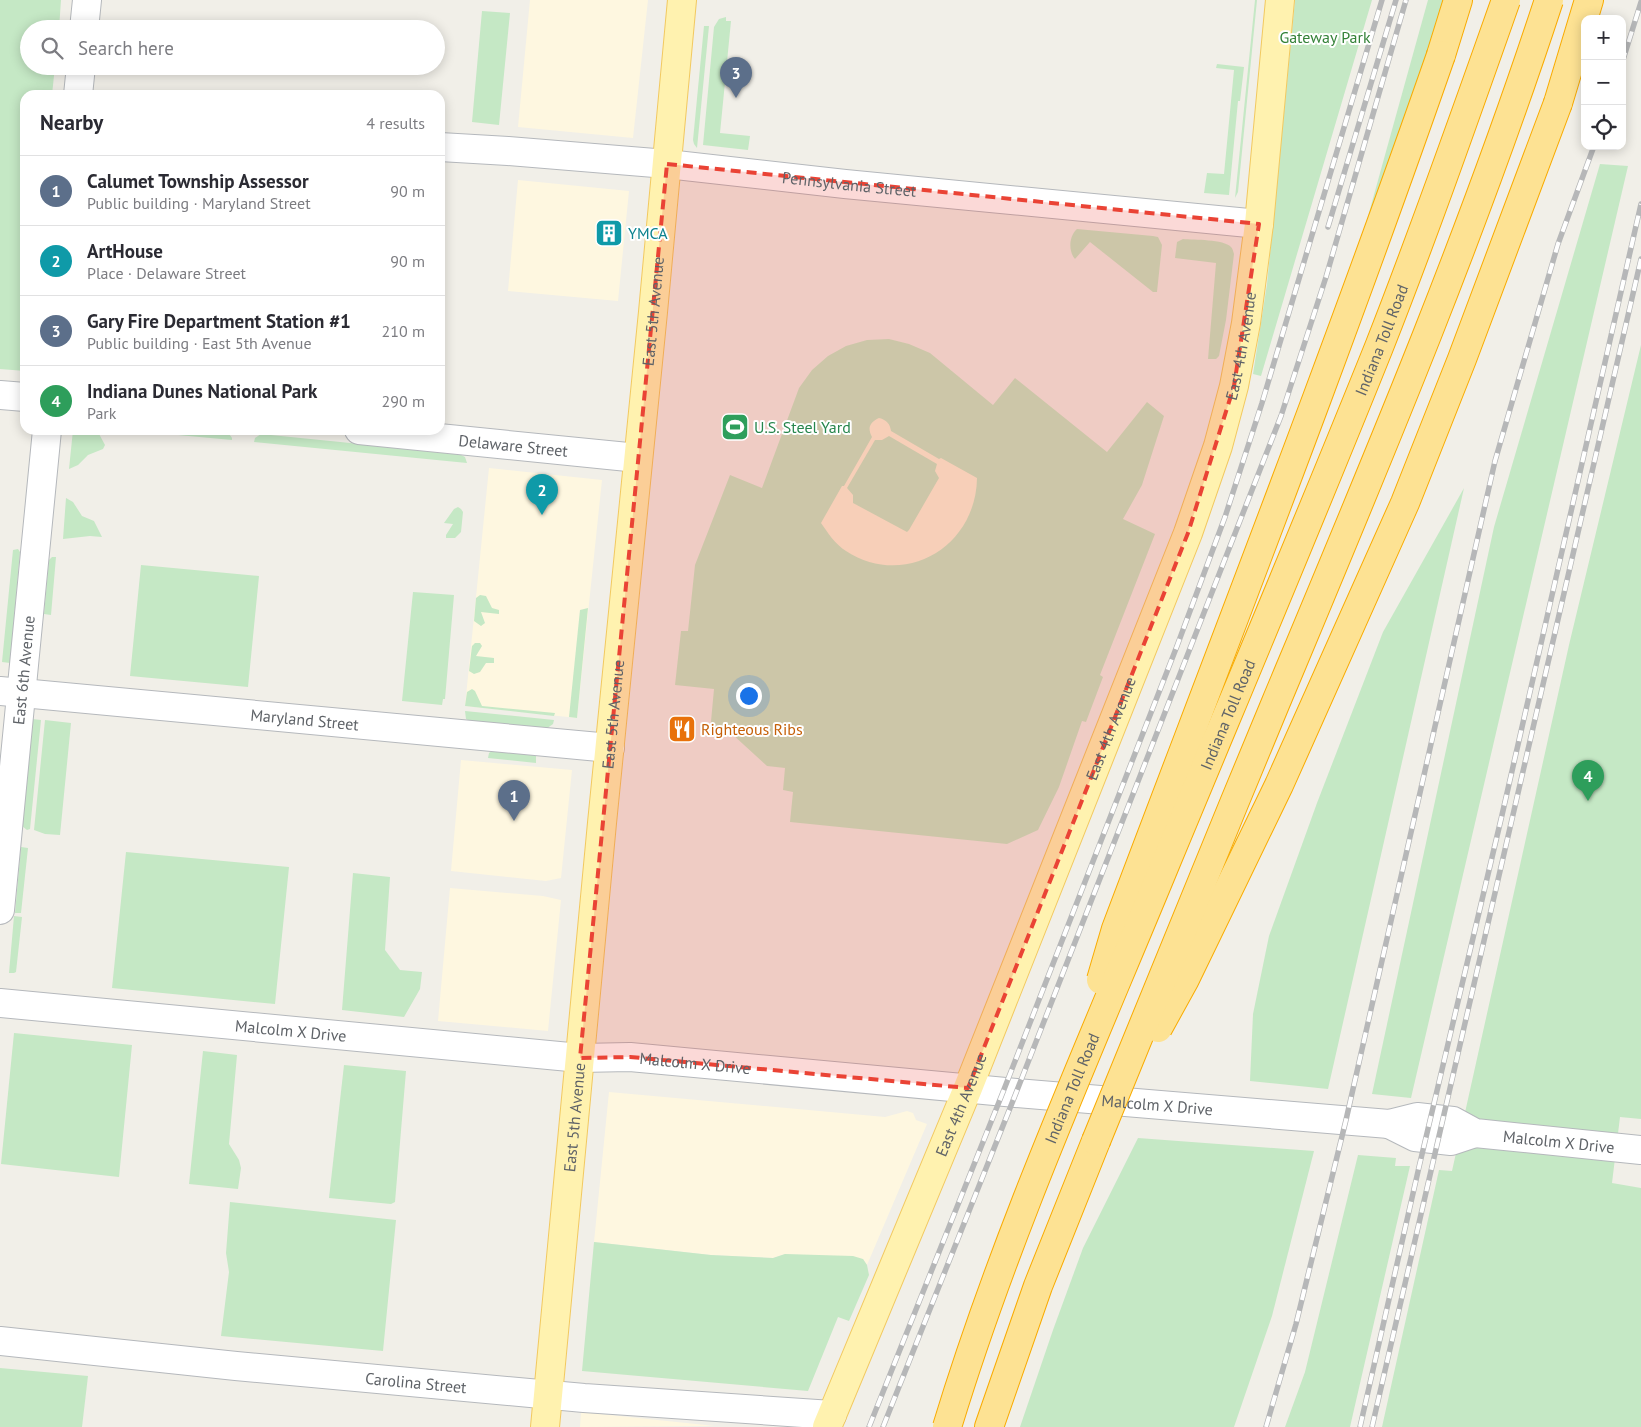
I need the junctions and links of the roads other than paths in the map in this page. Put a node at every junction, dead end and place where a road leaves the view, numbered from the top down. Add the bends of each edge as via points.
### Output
1 (87, 0) edge
2 (682, 0) edge
3 (1280, 0) edge
4 (1458, 0) edge
5 (1506, 0) edge
6 (1549, 0) edge
7 (1589, 0) edge
8 (85, 20) edge
9 (80, 75) edge
10 (79, 90) edge
11 (445, 147) edge
12 (667, 164) junction
13 (1259, 224) junction
14 (0, 395) edge
15 (20, 397) edge
16 (45, 435) edge
17 (409, 435) edge
18 (638, 458) junction
19 (10, 692) edge
20 (610, 748) junction
21 (0, 910) edge
22 (0, 1003) edge
23 (580, 1058) junction
24 (968, 1088) junction
25 (1052, 1139) junction
26 (1096, 1141) junction
27 (1641, 1150) edge
28 (0, 1341) edge
29 (549, 1395) junction
30 (830, 1421) edge
31 (546, 1427) edge
32 (947, 1427) edge
33 (989, 1427) edge

1 - 8 street
2 - 12 main road, East 5th Avenue
3 - 13 main road, East 4th Avenue
4 - 25 highway, bridge via 1398,180 1116,929
5 - 25 highway, Indiana Toll Road, bridge via 1379,346
6 - 26 highway, bridge via 1478,202 1417,359
7 - 26 highway, bridge via 1558,103 1405,503 1279,785 1185,979
9 - 10 street
11 - 12 street, Pennsylvania Street
12 - 13 street, Pennsylvania Street
12 - 18 main road, East 5th Avenue
13 - 24 main road, East 4th Avenue via 1246,323 1218,446 1194,515
14 - 15 street
16 - 19 street, East 6th Avenue
17 - 18 street, Delaware Street
18 - 20 main road, East 5th Avenue
19 - 20 street, Maryland Street
19 - 21 street, East 6th Avenue
20 - 23 main road, East 5th Avenue
22 - 23 street, Malcolm X Drive
23 - 24 street, Malcolm X Drive via 630,1057
23 - 29 main road, East 5th Avenue
24 - 27 street, Malcolm X Drive via 1390,1124 1415,1137 1451,1141 1475,1133
24 - 30 main road, East 4th Avenue
25 - 32 highway, Indiana Toll Road, bridge via 999,1274
26 - 33 highway via 1038,1286
28 - 29 street, Carolina Street
29 - 30 street, Carolina Street
29 - 31 main road, East 5th Avenue

